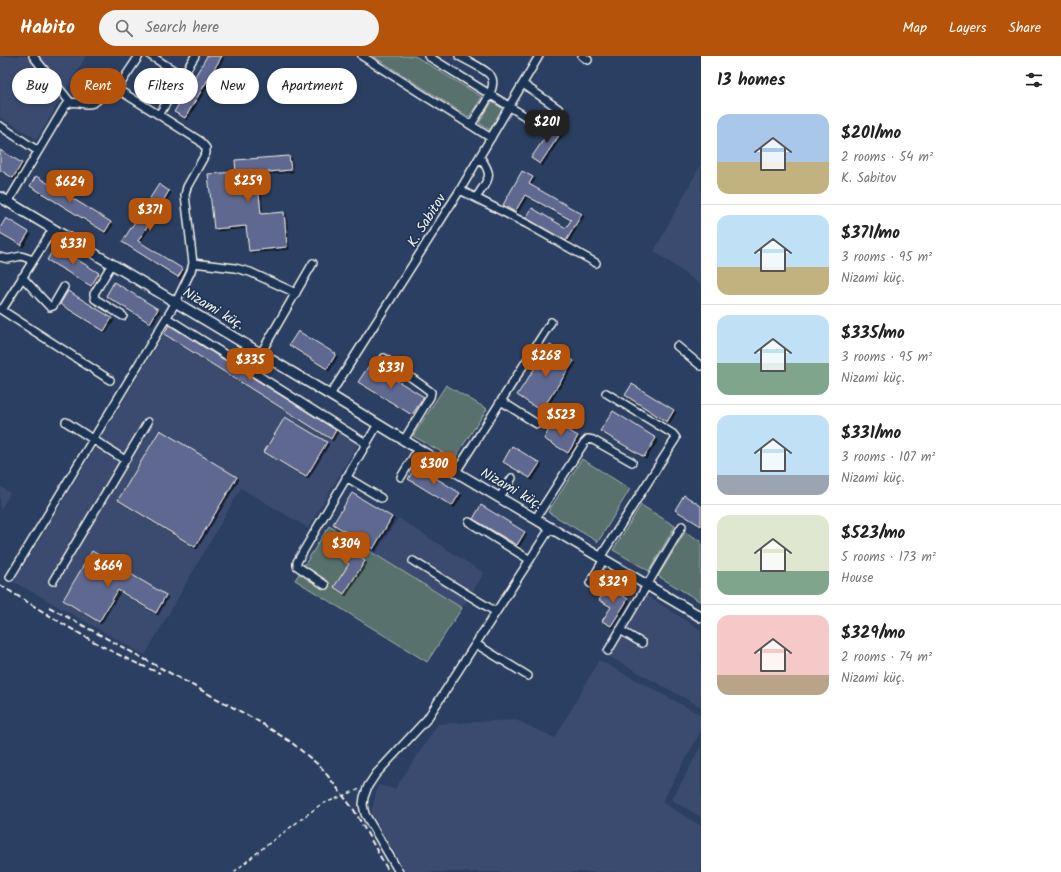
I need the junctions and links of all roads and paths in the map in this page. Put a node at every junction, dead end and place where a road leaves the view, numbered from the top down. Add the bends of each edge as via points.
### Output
1 (33, 56) edge
2 (139, 56) edge
3 (151, 56) edge
4 (195, 56) edge
5 (362, 56) edge
6 (428, 56) edge
7 (459, 56) edge
8 (539, 56) edge
9 (170, 68) edge
10 (188, 68) edge
11 (126, 75) edge
12 (523, 84) junction
13 (126, 94) edge
14 (490, 94) junction
15 (70, 102) joint
16 (166, 104) edge
17 (510, 106) junction
18 (559, 109) dead end
19 (159, 115) junction
20 (471, 125) junction
21 (0, 126) edge
22 (544, 128) dead end
23 (491, 138) junction
24 (38, 151) junction
25 (480, 157) junction
26 (460, 190) junction
27 (476, 198) junction
28 (4, 199) edge
29 (53, 229) junction
30 (0, 257) edge
31 (33, 260) junction
32 (193, 263) junction
33 (313, 263) dead end
34 (596, 263) dead end
35 (112, 264) junction
36 (22, 277) junction
37 (64, 287) dead end
38 (296, 293) junction
39 (176, 302) junction
40 (1, 309) edge
41 (123, 316) dead end
42 (167, 318) junction
43 (552, 322) dead end
44 (677, 346) dead end
45 (261, 353) junction
46 (384, 358) dead end
47 (701, 366) edge
48 (110, 380) dead end
49 (606, 393) dead end
50 (330, 395) junction
51 (501, 401) junction
52 (66, 422) dead end
53 (148, 422) dead end
54 (378, 424) junction
55 (538, 424) dead end
56 (93, 440) junction
57 (404, 440) junction
58 (366, 444) junction
59 (418, 449) junction
60 (125, 460) junction
61 (632, 462) dead end
62 (456, 472) junction
63 (401, 477) dead end
64 (346, 478) junction
65 (512, 478) dead end
66 (500, 497) junction
67 (381, 498) dead end
68 (536, 518) junction
69 (469, 522) dead end
70 (682, 526) dead end
71 (551, 527) junction
72 (602, 558) junction
73 (530, 560) junction
74 (413, 561) dead end
75 (10, 577) dead end
76 (53, 581) dead end
77 (325, 584) dead end
78 (647, 584) junction
79 (602, 592) dead end
80 (496, 612) junction
81 (699, 614) edge
82 (620, 630) junction
83 (642, 643) dead end
84 (476, 644) junction
85 (608, 651) dead end
86 (528, 676) dead end
87 (368, 786) junction
88 (234, 872) edge
89 (399, 872) edge

1 - 15 street
2 - 11 street
3 - 9 street
4 - 10 street
5 - 20 street
6 - 14 street
7 - 14 street via 489,74 493,79
8 - 12 street, K. Sabitov
12 - 17 street, K. Sabitov
12 - 18 street
13 - 19 street
14 - 17 street
14 - 20 street
15 - 24 street
16 - 19 street
17 - 22 street
17 - 23 street, K. Sabitov
19 - 32 street via 200,141 206,148 206,153 185,195
20 - 23 street
21 - 24 street
23 - 25 street, K. Sabitov
24 - 28 street
25 - 26 street, K. Sabitov
25 - 27 street via 489,169 489,174
26 - 27 street
26 - 50 street, K. Sabitov
27 - 34 street
28 - 29 main road, Nizami küç.
29 - 31 street
29 - 35 main road, Nizami küç.
30 - 31 street via 8,259 21,256
31 - 36 street
32 - 38 street via 250,272
32 - 39 street
33 - 38 street
35 - 39 main road, Nizami küç.
35 - 41 street via 94,294 95,299
36 - 37 street via 50,307
36 - 40 street
38 - 45 street
39 - 42 street
39 - 45 main road, Nizami küç.
40 - 48 street
42 - 56 street
42 - 58 street
43 - 51 street
44 - 47 street
45 - 50 main road, Nizami küç.
46 - 57 street via 431,392
49 - 72 street via 676,438
50 - 54 main road, Nizami küç.
51 - 55 street
51 - 62 street
52 - 56 street
53 - 60 street
54 - 57 main road, Nizami küç.
54 - 58 street
56 - 60 street
56 - 75 street
57 - 59 main road, Nizami küç.
58 - 64 street
59 - 62 main road, Nizami küç.
59 - 63 street
60 - 76 street
61 - 68 street via 588,439
62 - 66 main road, Nizami küç.
64 - 67 street
64 - 77 street via 297,562 297,566
65 - 66 street
66 - 68 main road, Nizami küç.
68 - 71 main road, Nizami küç.
69 - 73 street
70 - 78 street
71 - 72 main road, Nizami küç.
71 - 73 street
72 - 78 main road, Nizami küç.
72 - 79 street via 590,583
73 - 80 street
74 - 80 street
78 - 81 main road, Nizami küç.
78 - 82 street
80 - 84 street
82 - 83 street
82 - 85 street
84 - 86 street
84 - 87 street via 427,718
87 - 88 path via 320,805
87 - 89 street via 363,805 365,814

